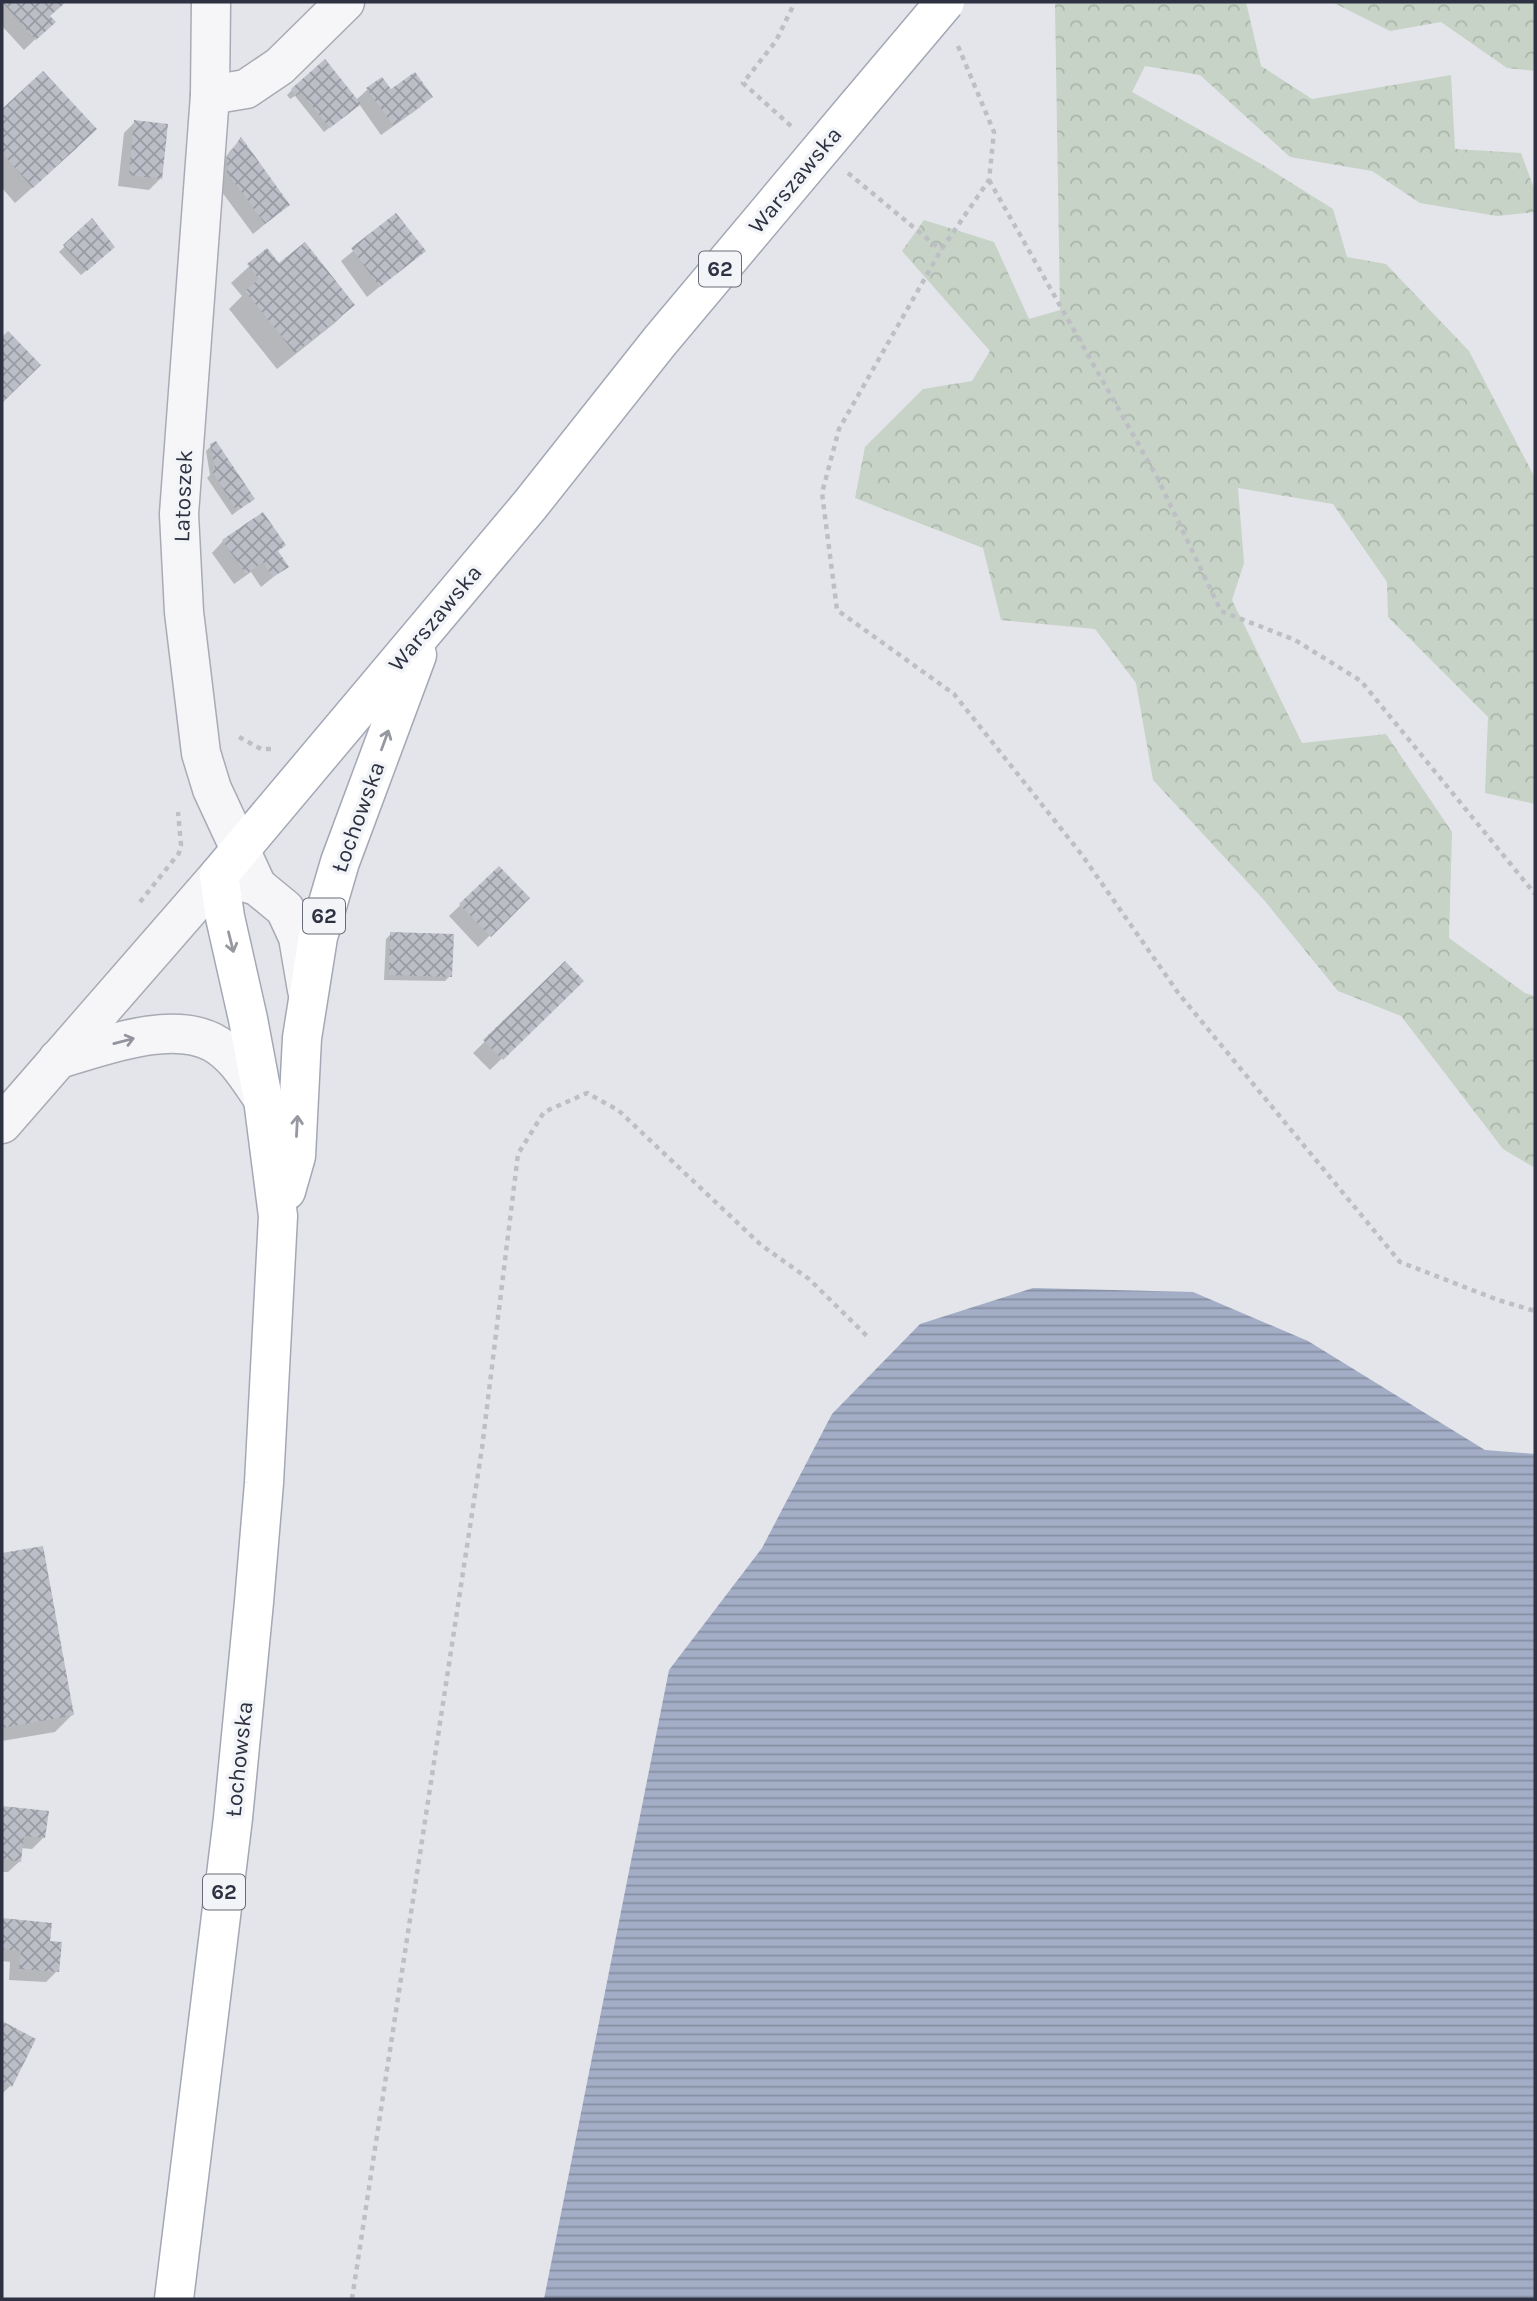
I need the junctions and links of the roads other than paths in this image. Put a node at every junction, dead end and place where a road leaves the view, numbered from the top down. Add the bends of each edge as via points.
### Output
1 (211, 2) edge
2 (345, 2) edge
3 (945, 2) edge
4 (210, 95) junction
5 (426, 629) junction
6 (229, 862) junction
7 (308, 995) junction
8 (58, 1059) junction
9 (263, 1099) junction
10 (2, 1124) edge
11 (278, 1216) junction
12 (174, 2299) edge

1 - 4 street, Latoszek
2 - 4 street via 280,66 246,89
3 - 5 main road, Warszawska / 62, bridge
4 - 6 street, Latoszek via 179,514 197,732
5 - 6 main road, Warszawska / 62
7 -> 5 main road, Łochowska / 62 via 318,937 340,863
6 - 7 street via 285,909 298,937
6 - 8 street, Warszawska
6 -> 9 main road, Łochowska / 62 via 225,917
11 -> 7 main road, Łochowska / 62 via 296,1156
8 -> 9 street via 141,1036 186,1034 213,1042 236,1061
8 - 10 street, Warszawska
9 - 11 main road, Łochowska / 62
11 - 12 main road, Łochowska / 62 via 253,1616

